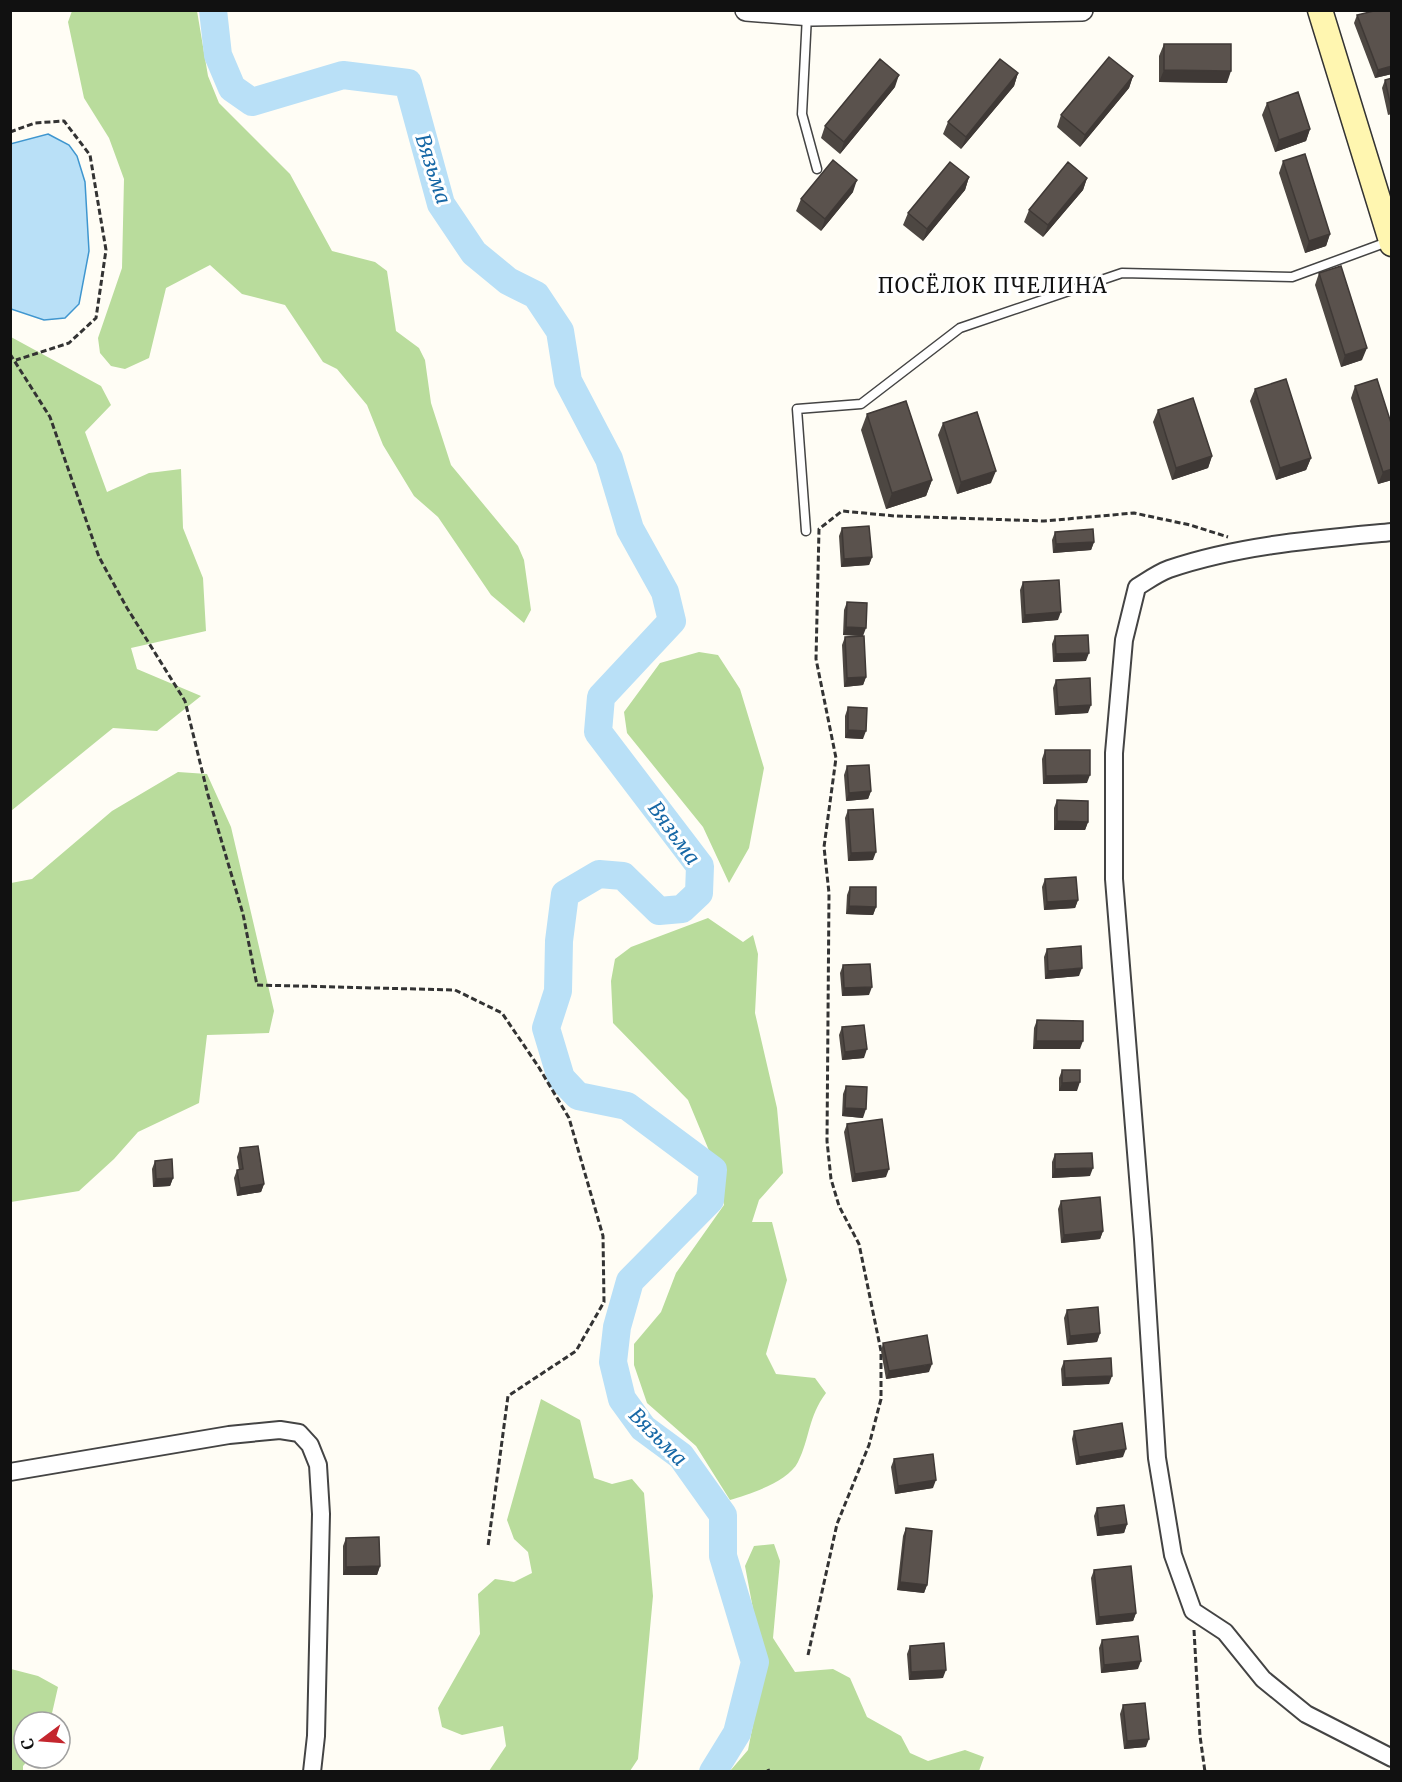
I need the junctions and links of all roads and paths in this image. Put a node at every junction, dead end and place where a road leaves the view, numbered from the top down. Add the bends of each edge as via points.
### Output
1 (746, 10) edge
2 (1082, 10) edge
3 (1320, 10) edge
4 (807, 15) junction
5 (10, 132) edge
6 (817, 169) dead end
7 (1391, 243) edge
8 (10, 354) edge
9 (16, 360) junction
10 (806, 531) dead end
11 (1392, 532) edge
12 (1231, 538) dead end
13 (10, 1472) edge
14 (488, 1546) dead end
15 (1193, 1611) junction
16 (808, 1655) dead end
17 (1392, 1758) edge
18 (312, 1772) edge
19 (1204, 1772) edge

1 - 4 street
2 - 4 street
3 - 7 main road
4 - 6 lane via 802,114
5 - 9 path via 35,123 64,121 90,155 106,250 96,318 69,343
7 - 10 lane via 1292,277 1122,273 960,328 861,404 797,409
8 - 9 path
9 - 14 path via 50,417 99,557 186,701 208,795 243,914 257,985 455,990 502,1013 569,1118 603,1236 604,1302 576,1351 508,1396
11 - 15 street via 1234,552 1167,569 1137,587 1124,640 1114,753 1114,879 1157,1458 1173,1555
12 - 16 path via 1134,513 1044,521 895,516 842,510 819,530 816,659 836,758 824,847 829,893 827,1141 836,1197 859,1244 880,1351 881,1399 869,1445 837,1524
13 - 18 street via 229,1435 280,1430 299,1433 310,1445 318,1465 321,1514
15 - 17 street via 1225,1632 1263,1679 1306,1714
15 - 19 path

